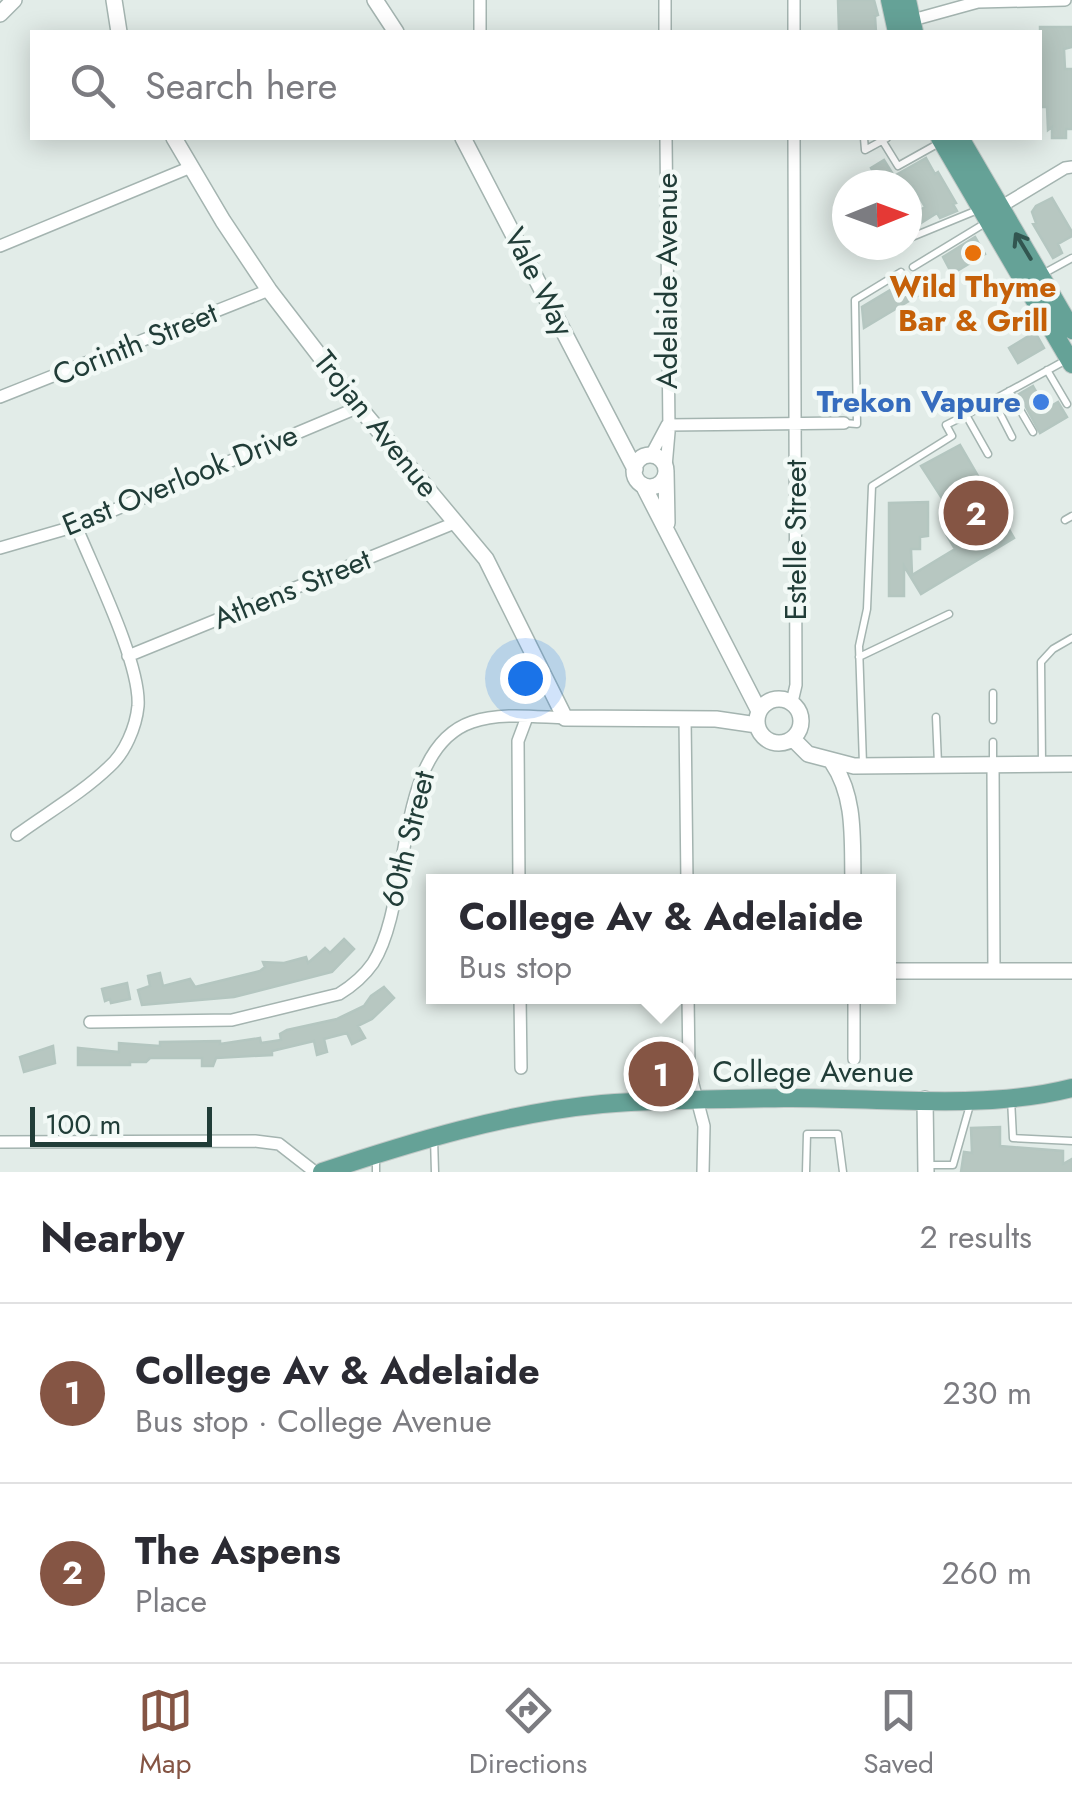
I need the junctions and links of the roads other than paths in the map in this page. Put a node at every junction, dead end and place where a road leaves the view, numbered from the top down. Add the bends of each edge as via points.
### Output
1 (13, 0) edge
2 (114, 0) edge
3 (375, 0) edge
4 (480, 0) edge
5 (665, 0) edge
6 (794, 0) edge
7 (890, 0) edge
8 (908, 0) edge
9 (1065, 0) edge
10 (976, 1) edge
11 (0, 14) edge
12 (904, 28) edge
13 (119, 30) edge
14 (395, 30) edge
15 (480, 30) edge
16 (665, 30) edge
17 (794, 30) edge
18 (175, 140) edge
19 (666, 140) edge
20 (794, 140) edge
21 (864, 140) edge
22 (882, 140) edge
23 (885, 140) edge
24 (945, 140) edge
25 (948, 140) edge
26 (468, 141) edge
27 (191, 167) junction
28 (1072, 167) edge
29 (989, 213) junction
30 (922, 234) edge
31 (0, 246) edge
32 (1072, 258) edge
33 (913, 267) dead end
34 (901, 272) dead end
35 (1040, 276) junction
36 (269, 290) junction
37 (1072, 330) edge
38 (1070, 361) edge
39 (1047, 370) junction
40 (1009, 391) junction
41 (0, 397) edge
42 (994, 400) junction
43 (1067, 404) dead end
44 (358, 407) junction
45 (966, 415) junction
46 (844, 423) joint
47 (795, 424) junction
48 (668, 425) junction
49 (615, 426) junction
50 (1033, 432) dead end
51 (1012, 437) dead end
52 (988, 454) dead end
53 (651, 455) junction
54 (635, 468) junction
55 (666, 470) junction
56 (643, 485) junction
57 (457, 522) junction
58 (76, 526) junction
59 (669, 532) junction
60 (0, 548) edge
61 (949, 614) dead end
62 (1072, 638) edge
63 (128, 656) junction
64 (860, 657) junction
65 (993, 693) dead end
66 (792, 702) junction
67 (527, 717) junction
68 (936, 717) dead end
69 (565, 718) junction
70 (686, 718) junction
71 (758, 718) junction
72 (993, 720) dead end
73 (793, 739) junction
74 (993, 742) dead end
75 (832, 762) junction
76 (1042, 764) junction
77 (1072, 764) edge
78 (938, 765) junction
79 (993, 765) junction
80 (863, 766) junction
81 (16, 834) dead end
82 (519, 874) edge
83 (687, 874) edge
84 (853, 874) edge
85 (1072, 970) edge
86 (896, 971) edge
87 (994, 971) junction
88 (520, 1004) edge
89 (688, 1004) edge
90 (854, 1004) edge
91 (90, 1022) dead end
92 (854, 1058) dead end
93 (521, 1068) dead end
94 (1072, 1088) edge
95 (926, 1099) junction
96 (1011, 1099) junction
97 (698, 1100) junction
98 (972, 1100) junction
99 (434, 1137) junction
100 (1072, 1141) edge
101 (0, 1142) edge
102 (376, 1163) edge
103 (926, 1169) edge
104 (314, 1172) edge
105 (322, 1172) edge
106 (435, 1172) edge
107 (704, 1172) edge
108 (806, 1172) edge
109 (843, 1172) edge

1 - 11 street
2 - 13 street
3 - 14 street
4 - 15 street
5 - 16 street
6 - 17 street
7 - 12 main road
8 - 12 main road
9 - 10 street
10 - 12 street
18 - 27 street, Trojan Avenue
19 - 48 street, Adelaide Avenue
20 - 47 street, Estelle Street
21 - 22 lane via 865,150
23 - 24 lane via 898,166
25 - 29 main road
26 - 49 street, Vale Way
27 - 31 street
27 - 36 street, Trojan Avenue
28 - 29 street
29 - 30 lane
29 - 33 lane
35 -> 29 main road
29 - 38 main road
32 - 35 lane
34 - 46 lane via 855,300 857,424
35 - 37 main road
36 - 41 street, Corinth Street
36 - 44 street, Trojan Avenue
38 - 39 lane
39 - 40 lane
39 - 43 lane
40 - 42 lane
40 - 50 lane
42 - 45 lane
42 - 51 lane
44 - 57 street, Trojan Avenue
44 - 58 street, East Overlook Drive
45 - 52 lane
45 - 64 lane via 946,425 952,436 872,486
46 - 47 street
47 - 48 street
47 - 66 street, Estelle Street
48 - 53 street, Adelaide Avenue
48 - 55 street, Adelaide Avenue
49 - 53 street, Vale Way
49 - 54 street, Vale Way
53 - 54 street
53 - 55 street, Vale Way
54 - 56 street, Vale Way
55 - 56 street via 658,484
55 - 59 street, Vale Way
56 - 59 street, Vale Way
57 - 63 street, Athens Street
57 - 69 street, Trojan Avenue via 486,559
58 - 60 street, East Overlook Drive
58 - 63 street
59 - 71 street, Vale Way
61 - 64 lane
62 - 76 lane via 1042,662
63 - 81 street via 138,707 128,744 111,766
64 - 80 lane
65 - 72 lane
66 - 71 street, 60th Street via 767,701
66 - 73 street via 802,720
67 - 69 street, 60th Street
67 - 82 street via 518,741
67 - 91 street, 60th Street via 468,723 432,752 381,946 350,987 232,1020
68 - 78 lane
69 - 70 street, 60th Street
70 - 71 street, 60th Street
70 - 83 street
71 - 73 street, 60th Street via 771,742
73 - 75 street, 60th Street via 808,754
74 - 79 lane
75 - 80 street, 60th Street
75 - 84 street via 844,779 852,821
76 - 77 street, 60th Street
76 - 79 street, 60th Street
78 - 79 street, 60th Street
78 - 80 street, 60th Street
79 - 87 street
85 - 87 street
86 - 87 street
88 - 93 street
89 - 97 street via 689,1070
90 - 92 street
94 - 96 main road, College Avenue
95 - 97 main road, College Avenue
95 - 98 main road, College Avenue
95 - 103 street
96 - 98 main road, College Avenue
96 - 100 lane via 1013,1138
97 - 99 main road, College Avenue via 600,1104
97 - 107 street
98 - 103 lane via 952,1165
99 - 102 main road, College Avenue
99 - 106 lane
101 - 104 street via 255,1140 279,1144
102 - 105 main road, College Avenue
108 - 109 lane via 806,1134 838,1134

